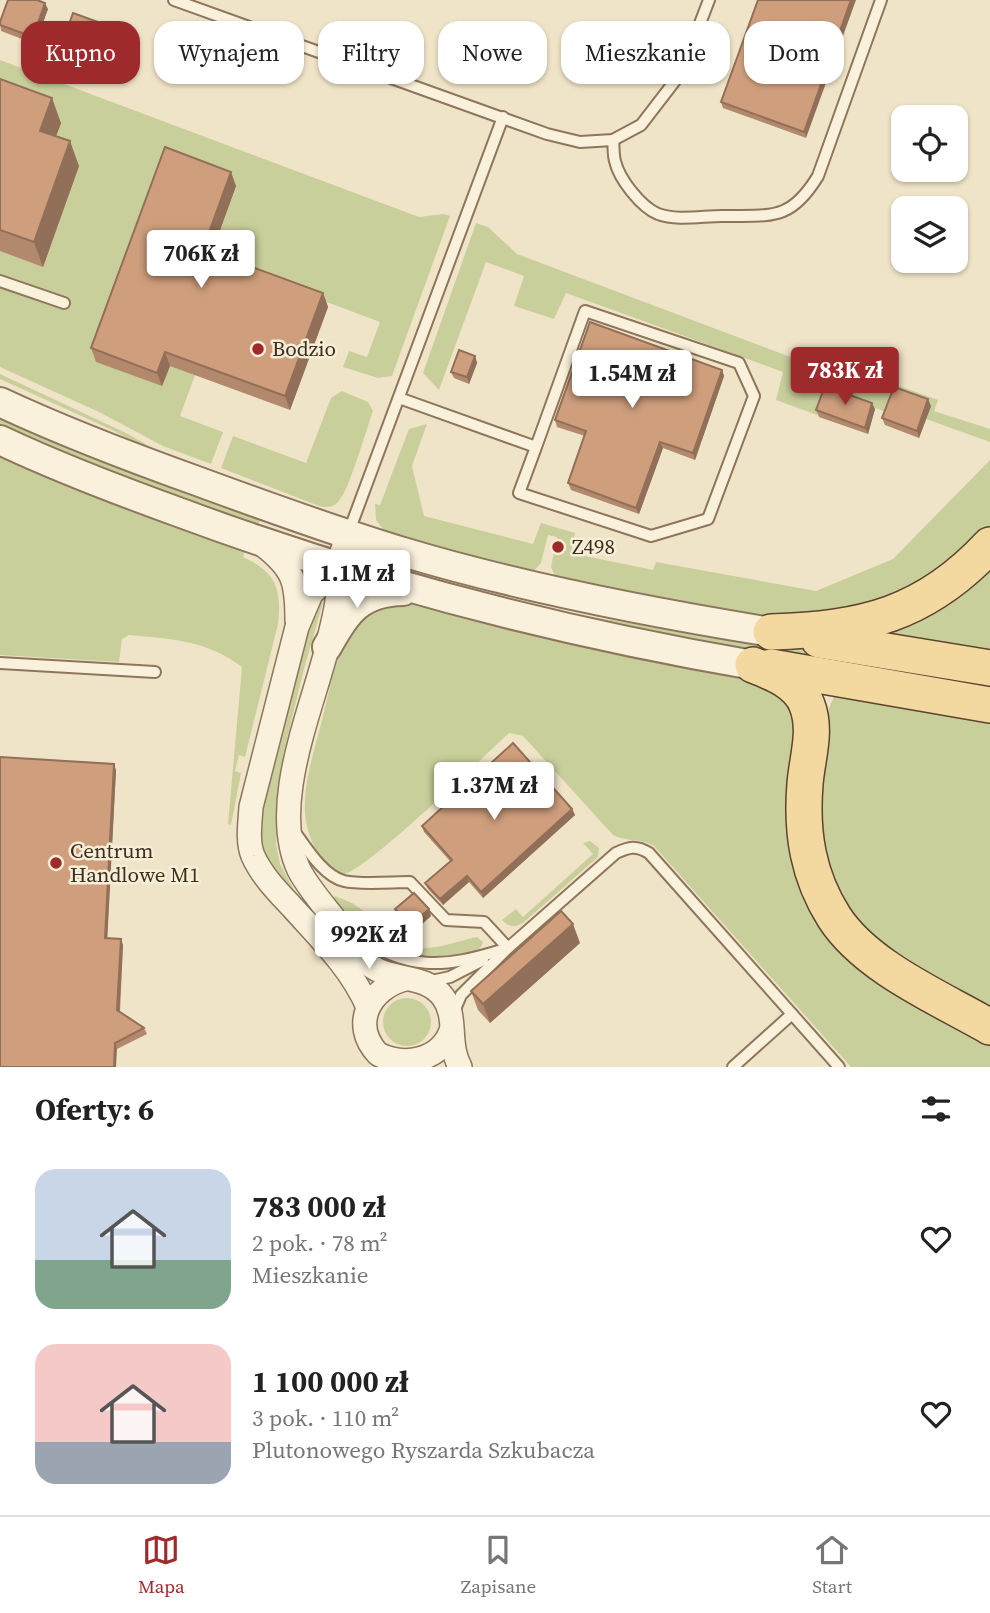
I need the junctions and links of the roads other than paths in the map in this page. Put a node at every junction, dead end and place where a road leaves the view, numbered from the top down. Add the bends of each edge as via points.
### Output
1 (174, 0) edge
2 (709, 0) edge
3 (881, 0) edge
4 (503, 117) junction
5 (613, 140) junction
6 (0, 281) edge
7 (64, 303) dead end
8 (399, 398) junction
9 (0, 402) edge
10 (0, 440) edge
11 (536, 447) junction
12 (348, 534) junction
13 (261, 543) junction
14 (990, 545) edge
15 (337, 567) junction
16 (414, 591) junction
17 (688, 619) junction
18 (298, 627) junction
19 (771, 632) junction
20 (327, 647) junction
21 (903, 653) junction
22 (0, 663) edge
23 (753, 664) junction
24 (990, 668) edge
25 (155, 672) dead end
26 (842, 679) junction
27 (990, 705) edge
28 (812, 729) junction
29 (289, 823) junction
30 (334, 919) junction
31 (508, 948) junction
32 (415, 981) junction
33 (368, 1007) junction
34 (792, 1014) junction
35 (452, 1025) junction
36 (990, 1027) edge
37 (379, 1063) edge
38 (414, 1066) edge
39 (460, 1067) edge
40 (733, 1067) edge
41 (839, 1067) edge

1 - 4 lane
2 - 5 lane via 681,74 641,125
3 - 5 lane via 818,176 793,207 777,215 658,214 641,204 627,185 615,163
4 - 5 lane via 580,142
4 - 8 lane
6 - 7 lane
8 - 11 lane
8 - 12 lane
9 - 12 street via 108,449
10 - 13 street
11 - 11 lane via 519,494 651,536 708,519 754,396 739,363 585,311
12 - 15 street
12 - 17 street via 503,579
13 - 15 street
13 - 18 street via 282,559 292,576
14 - 19 main road via 935,593 902,611 822,630
15 - 16 street
15 - 17 street via 364,559 378,561 519,597
15 - 18 street via 311,594
15 - 20 street via 337,600
16 - 20 street via 385,592 363,599 344,616
16 - 23 street via 575,631
17 - 19 street
18 - 33 street via 251,807 249,835 253,854 273,887 340,960
19 - 21 main road
20 - 29 street via 290,790
21 - 24 main road
21 - 26 main road via 873,661
22 - 25 lane
23 - 26 main road
23 - 28 main road via 796,688 807,704
26 - 27 main road
26 - 28 main road via 824,697
28 - 36 main road via 805,785 806,849 812,874 835,919 854,942 889,969
29 - 30 street via 299,869
29 - 31 lane via 321,864 343,881 410,882 446,920 484,922
30 - 31 lane via 385,953 420,962 461,962
30 - 32 street via 376,970
31 - 32 lane via 450,977
31 - 34 lane via 616,853 639,847
31 - 35 lane via 461,995
32 - 33 street via 391,983
32 - 35 street via 437,989
33 - 37 street via 366,1031
34 - 40 lane
34 - 41 lane
35 - 38 street via 438,1055
35 - 39 street
37 - 38 street

